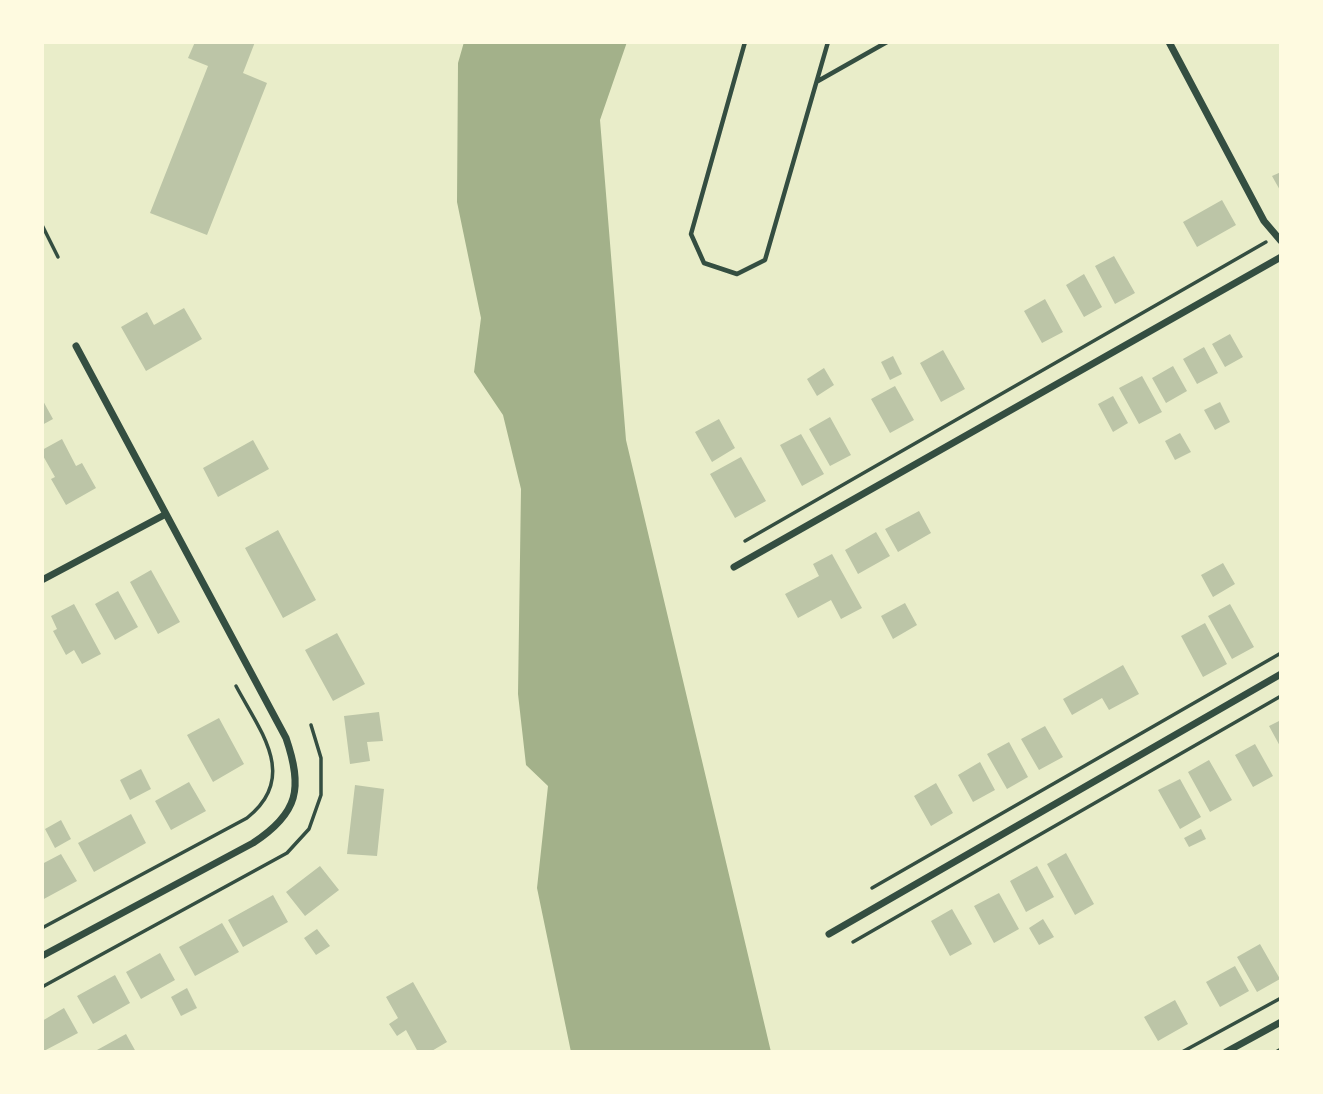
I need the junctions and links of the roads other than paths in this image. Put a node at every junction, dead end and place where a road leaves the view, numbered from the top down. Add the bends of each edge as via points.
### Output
1 (746, 42) edge
2 (828, 42) edge
3 (887, 42) edge
4 (1169, 42) edge
5 (817, 82) junction
6 (1279, 239) edge
7 (1281, 257) edge
8 (76, 346) dead end
9 (166, 514) junction
10 (734, 567) dead end
11 (42, 580) edge
12 (1281, 674) edge
13 (829, 934) dead end
14 (42, 956) edge
15 (1281, 1022) edge
16 (1226, 1052) edge

1 - 5 lane via 691,234 704,263 737,274 765,260
2 - 5 lane
3 - 5 lane
4 - 6 street via 1264,221
7 - 10 street
8 - 9 street
9 - 11 street
9 - 14 street via 286,738 297,786 288,811 271,832
12 - 13 street
15 - 16 street

